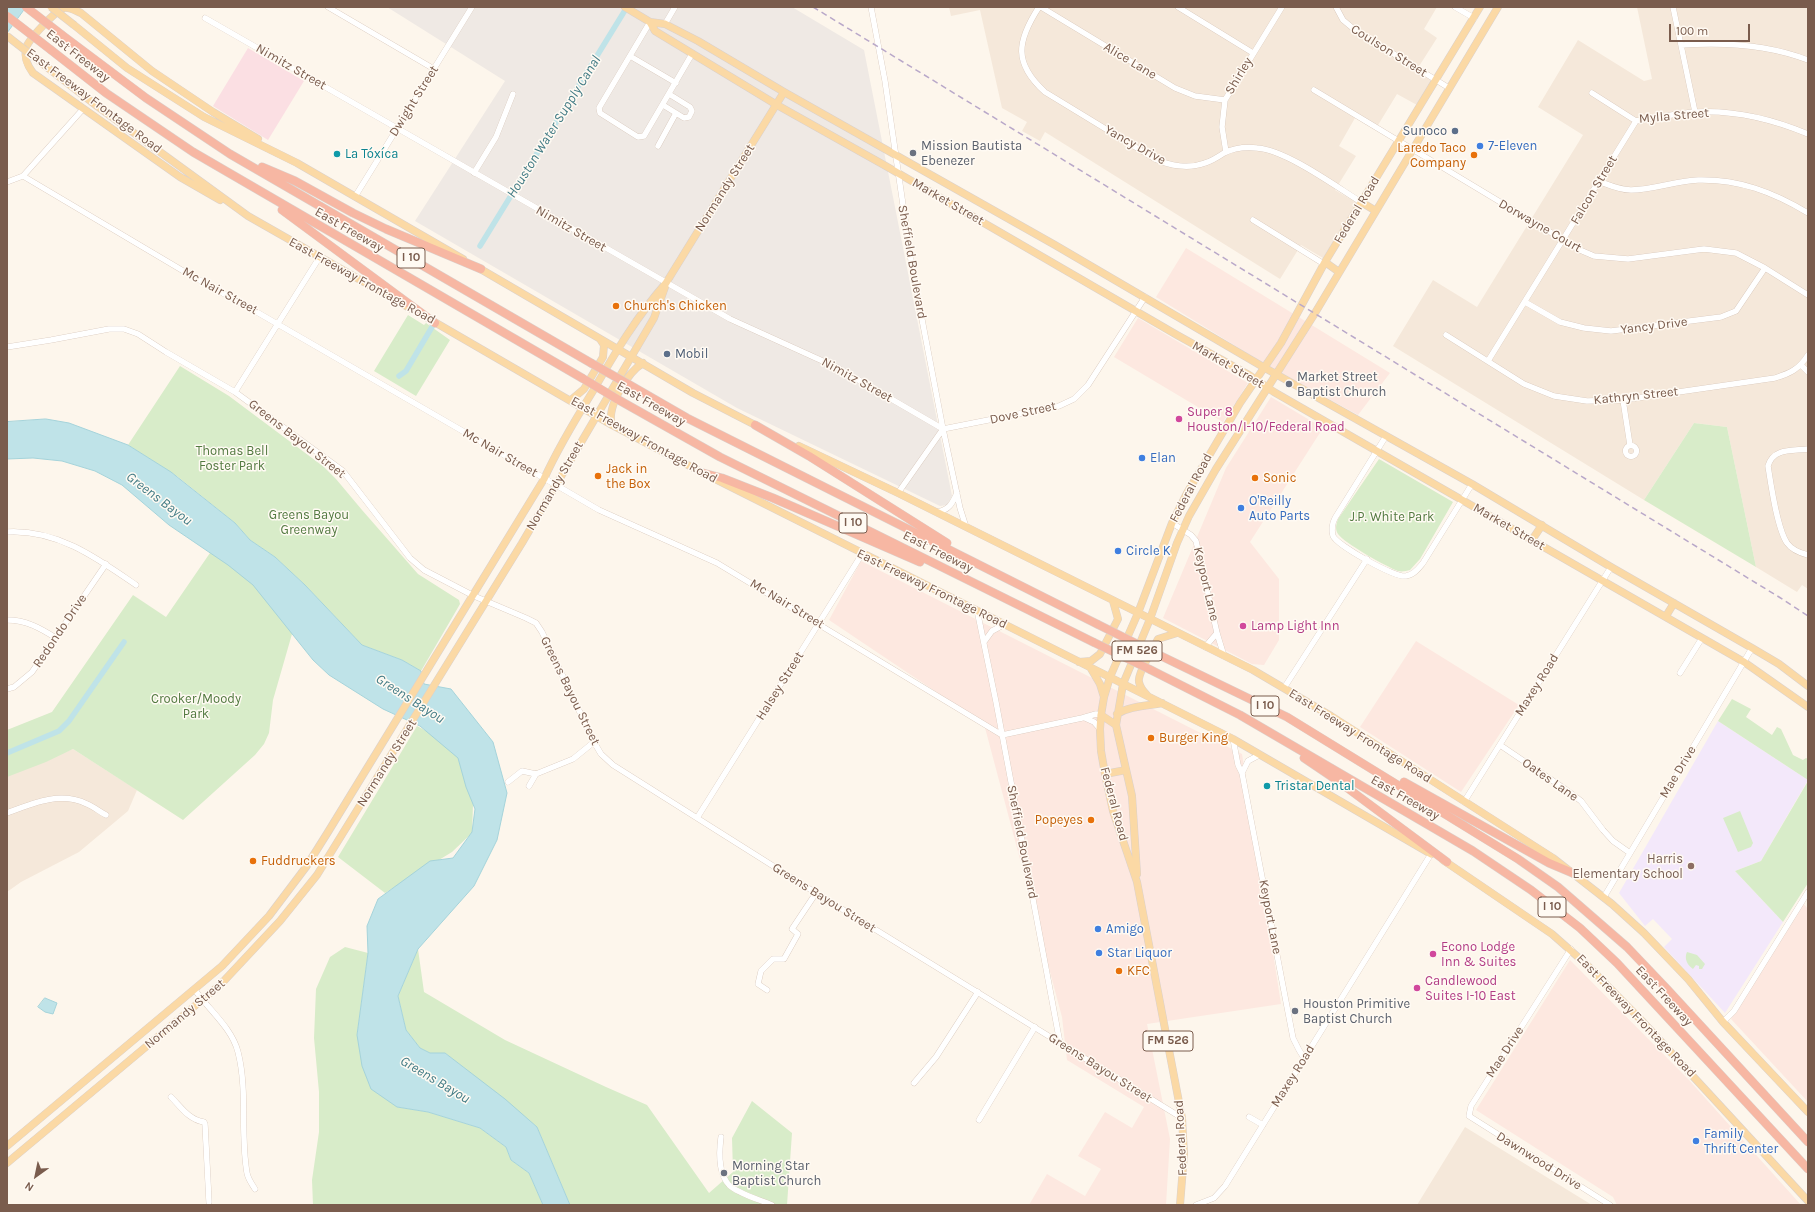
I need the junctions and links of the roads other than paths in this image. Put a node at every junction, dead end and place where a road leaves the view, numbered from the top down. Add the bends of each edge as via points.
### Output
1 (26, 7) edge
2 (51, 7) edge
3 (328, 7) edge
4 (472, 7) edge
5 (625, 7) edge
6 (675, 7) edge
7 (871, 7) edge
8 (1040, 7) edge
9 (1178, 7) edge
10 (1282, 7) edge
11 (1336, 7) edge
12 (1455, 7) edge
13 (1480, 7) edge
14 (1498, 7) edge
15 (1673, 7) edge
16 (7, 16) edge
17 (205, 18) dead end
18 (1474, 18) junction
19 (650, 22) junction
20 (665, 24) junction
21 (7, 36) edge
22 (1681, 45) junction
23 (1253, 53) junction
24 (692, 54) junction
25 (630, 56) junction
26 (1808, 60) edge
27 (434, 69) junction
28 (1436, 80) junction
29 (676, 83) junction
30 (1449, 88) junction
31 (1314, 90) dead end
32 (784, 92) junction
33 (1592, 93) dead end
34 (513, 94) dead end
35 (669, 94) junction
36 (1225, 100) junction
37 (663, 105) junction
38 (777, 105) junction
39 (83, 109) junction
40 (1695, 112) junction
41 (676, 113) junction
42 (1636, 121) junction
43 (397, 129) junction
44 (1808, 134) edge
45 (1400, 142) junction
46 (658, 146) dead end
47 (1412, 150) junction
48 (1226, 152) junction
49 (230, 154) junction
50 (895, 154) junction
51 (297, 163) junction
52 (474, 173) junction
53 (898, 173) junction
54 (24, 176) junction
55 (1598, 181) junction
56 (7, 182) edge
57 (257, 191) junction
58 (356, 195) junction
59 (1361, 202) junction
60 (1376, 211) junction
61 (1808, 213) edge
62 (248, 216) junction
63 (1253, 220) dead end
64 (1563, 241) junction
65 (319, 258) junction
66 (1324, 263) junction
67 (1765, 268) junction
68 (481, 269) junction
69 (1339, 272) junction
70 (666, 283) junction
71 (1808, 295) edge
72 (1144, 297) junction
73 (1525, 302) junction
74 (1136, 311) junction
75 (435, 323) junction
76 (279, 325) junction
77 (1446, 335) dead end
78 (599, 338) junction
79 (7, 347) edge
80 (618, 348) junction
81 (1808, 355) edge
82 (632, 356) junction
83 (1488, 361) junction
84 (643, 363) junction
85 (1801, 365) junction
86 (1265, 368) junction
87 (1808, 372) edge
88 (1276, 374) junction
89 (1256, 380) junction
90 (1267, 388) junction
91 (235, 392) junction
92 (571, 400) junction
93 (1622, 400) junction
94 (583, 407) junction
95 (596, 415) junction
96 (612, 425) junction
97 (755, 425) junction
98 (943, 429) junction
99 (1386, 436) junction
100 (1630, 445) dead end
101 (1808, 449) edge
102 (1376, 450) junction
103 (703, 473) junction
104 (544, 479) junction
105 (1472, 484) junction
106 (556, 485) junction
107 (898, 493) junction
108 (957, 493) junction
109 (1462, 500) junction
110 (937, 512) junction
111 (1172, 523) junction
112 (1542, 525) junction
113 (966, 527) junction
114 (1183, 530) junction
115 (7, 532) edge
116 (1532, 540) junction
117 (862, 554) junction
118 (1808, 555) edge
119 (1367, 560) junction
120 (106, 564) junction
121 (1611, 567) junction
122 (990, 570) junction
123 (1602, 581) junction
124 (136, 585) dead end
125 (474, 596) junction
126 (486, 601) junction
127 (1113, 601) junction
128 (1011, 602) junction
129 (1674, 603) junction
130 (977, 610) junction
131 (1138, 613) junction
132 (1666, 616) junction
133 (1150, 619) junction
134 (7, 620) edge
135 (820, 624) junction
136 (1005, 624) junction
137 (1177, 632) junction
138 (1217, 633) junction
139 (56, 638) junction
140 (1702, 638) junction
141 (984, 642) junction
142 (1205, 647) junction
143 (1752, 648) junction
144 (1224, 656) junction
145 (1079, 662) junction
146 (1744, 662) junction
147 (1090, 667) junction
148 (1680, 673) dead end
149 (1110, 677) junction
150 (1123, 684) junction
151 (1808, 686) edge
152 (1284, 688) junction
153 (7, 689) edge
154 (1104, 697) junction
155 (1148, 697) junction
156 (1162, 703) junction
157 (1808, 707) edge
158 (1117, 714) junction
159 (1101, 715) junction
160 (1240, 715) junction
161 (1085, 718) junction
162 (1116, 725) junction
163 (1100, 729) junction
164 (1002, 734) junction
165 (1233, 739) junction
166 (594, 742) junction
167 (1500, 745) junction
168 (1259, 755) junction
169 (1369, 766) junction
170 (1126, 770) junction
171 (1242, 773) junction
172 (536, 774) junction
173 (1105, 774) junction
174 (508, 782) dead end
175 (529, 786) dead end
176 (1464, 802) junction
177 (7, 813) edge
178 (106, 816) dead end
179 (697, 818) junction
180 (1135, 829) junction
181 (1120, 832) junction
182 (1630, 853) junction
183 (1432, 854) junction
184 (1447, 862) junction
185 (1575, 874) junction
186 (1137, 882) junction
187 (1808, 892) edge
188 (816, 893) junction
189 (1604, 897) junction
190 (1571, 949) junction
191 (195, 990) junction
192 (767, 990) dead end
193 (978, 992) junction
194 (202, 1000) junction
195 (1723, 1022) junction
196 (1035, 1027) junction
197 (1060, 1043) junction
198 (128, 1044) junction
199 (122, 1049) junction
200 (134, 1057) junction
201 (1304, 1058) junction
202 (914, 1083) dead end
203 (171, 1097) dead end
204 (62, 1100) junction
205 (69, 1111) junction
206 (1808, 1112) edge
207 (1469, 1116) joint
208 (1250, 1117) dead end
209 (1182, 1118) junction
210 (979, 1120) dead end
211 (1263, 1125) junction
212 (721, 1137) dead end
213 (1808, 1142) edge
214 (7, 1146) edge
215 (7, 1163) edge
216 (1808, 1169) edge
217 (255, 1189) dead end
218 (1808, 1201) edge
219 (209, 1202) dead end
220 (772, 1205) edge
221 (1180, 1205) edge
222 (1196, 1205) edge
223 (1610, 1205) edge

1 - 49 highway, East Freeway / I 10, bridge via 146,98
2 - 51 main road, East Freeway Frontage Road, bridge via 127,68 204,118
3 - 27 street
4 - 27 street, Dwight Street
5 - 19 main road, Market Street
6 - 20 street
7 - 50 street, Sheffield Boulevard
8 - 36 street, Alice Lane via 1175,88 1195,96
8 - 48 street, Yancy Drive via 1024,33 1022,55 1026,71 1045,92 1162,162 1178,166 1205,164
9 - 23 street
10 - 23 street, Shirley
11 - 28 street, Coulson Street via 1343,20 1354,30
12 - 18 street
13 - 18 main road, Federal Road
14 - 30 main road, Federal Road
15 - 22 street
16 - 57 highway, East Freeway / I 10, bridge via 106,93
17 - 43 street, Nimitz Street
18 - 28 main road, Federal Road
19 - 20 main road, Market Street
19 - 24 main road, Market Street via 655,31
19 - 25 street
20 - 32 main road, Market Street
21 - 62 main road, East Freeway Frontage Road, bridge
22 - 26 street via 1716,42 1766,47
22 - 40 street
23 - 36 street, Shirley
24 - 29 street
24 - 38 main road, Market Street
25 - 29 street
25 - 37 street via 599,108 600,113 642,137
27 - 43 street, Dwight Street
28 - 30 street, Coulson Street
28 - 45 main road, Federal Road
29 - 35 street
30 - 47 main road, Federal Road
31 - 45 street, Dorwayne Court
32 - 38 main road, Normandy Street
32 - 50 main road, Market Street
33 - 42 street, Mylla Street
34 - 52 street via 496,137
35 - 37 street
35 - 41 street via 690,107 692,111 687,118
36 - 48 street, Shirley via 1222,127
37 - 41 street
38 - 53 main road, Market Street
38 - 70 main road, Normandy Street
39 - 51 main road via 33,74 26,64 27,46 57,10 65,7 81,13 152,71 183,92
39 - 54 street
39 - 62 main road via 180,177
40 - 42 street, Mylla Street
40 - 44 street, Mylla Street via 1753,116 1779,122
41 - 46 street
42 - 55 street, Falcon Street
43 - 52 street, Nimitz Street
43 - 58 street, Dwight Street
45 - 47 street, Dorwayne Court
45 - 59 main road, Federal Road
47 - 60 main road, Federal Road
47 - 64 street, Dorwayne Court
48 - 59 street, Yancy Drive via 1249,148 1276,152
49 - 68 highway via 295,181 380,226
49 - 122 highway, East Freeway / I 10, bridge via 687,418
50 - 53 street, Sheffield Boulevard
50 - 72 main road, Market Street
51 - 58 main road, East Freeway Frontage Road
52 - 70 street, Nimitz Street
53 - 74 main road, Market Street
53 - 98 street, Sheffield Boulevard via 912,267
54 - 56 street
54 - 76 street, Mc Nair Street via 179,269
55 - 61 street via 1630,190 1698,180 1743,184 1768,191
55 - 64 street, Falcon Street
57 - 75 highway
57 - 128 highway, East Freeway / I 10, bridge via 720,457
58 - 68 main road, East Freeway Frontage Road
59 - 60 main road
59 - 66 main road, Federal Road
60 - 69 main road, Federal Road
62 - 65 main road, East Freeway Frontage Road
63 - 66 street
64 - 67 street, Dorwayne Court via 1594,256 1628,259 1704,249 1736,253
64 - 73 street, Falcon Street
65 - 75 main road, East Freeway Frontage Road
65 - 76 street
66 - 69 main road
66 - 86 main road, Federal Road
67 - 71 street, Dorwayne Court
67 - 73 street, Yancy Drive via 1736,311 1721,317 1611,331 1560,322
68 - 78 main road, East Freeway Frontage Road
69 - 88 main road, Federal Road
70 - 80 main road, Normandy Street via 648,304
70 - 82 main road, Normandy Street via 654,318
70 - 98 street, Nimitz Street via 754,331 838,368
72 - 74 street, Dove Street
72 - 86 main road, Market Street
73 - 83 street, Falcon Street
74 - 89 main road, Market Street
74 - 98 street, Dove Street via 1088,385 1074,399 1059,406
75 - 92 main road, East Freeway Frontage Road
76 - 91 street
76 - 104 street, Mc Nair Street
77 - 83 street, Kathryn Street
78 - 80 main road, East Freeway Frontage Road
78 - 92 main road via 604,345 603,357 584,389
79 - 91 street, Greens Bayou Street via 109,329 124,329 138,334
80 - 82 main road, East Freeway Frontage Road
80 - 94 main road, Normandy Street
81 - 85 street, Kathryn Street
82 - 84 main road, East Freeway Frontage Road
82 - 95 main road, Normandy Street
83 - 93 street, Kathryn Street via 1524,384 1554,396 1587,401
84 - 96 main road via 631,372 612,407
84 - 97 main road, East Freeway Frontage Road via 693,393
85 - 87 street
85 - 93 street, Kathryn Street via 1775,378
86 - 88 main road, Market Street
86 - 89 main road, Federal Road
88 - 90 main road, Federal Road
88 - 99 main road, Market Street
89 - 90 main road, Market Street
89 - 111 main road, Federal Road via 1202,465
90 - 102 main road, Market Street
90 - 114 main road, Federal Road via 1205,487
91 - 125 street, Greens Bayou Street via 343,471 410,558 424,570
92 - 94 main road, East Freeway Frontage Road
93 - 100 street
94 - 95 main road, East Freeway Frontage Road
94 - 104 main road, Normandy Street
95 - 96 main road, East Freeway Frontage Road
95 - 106 main road, Normandy Street
96 - 103 main road, East Freeway Frontage Road
97 - 107 main road, East Freeway Frontage Road
97 - 122 highway
98 - 107 street
98 - 108 street, Sheffield Boulevard
99 - 102 street
99 - 105 main road, Market Street
101 - 118 street via 1777,453 1770,458 1768,466 1782,532 1787,543 1798,553
102 - 109 main road, Market Street
102 - 119 street via 1331,526 1337,541
103 - 117 main road, East Freeway Frontage Road
103 - 128 highway via 773,498
104 - 106 street, Mc Nair Street
104 - 125 main road, Normandy Street
105 - 109 street
105 - 112 main road, Market Street
106 - 126 main road, Normandy Street
106 - 135 street, Mc Nair Street via 600,510 718,563
107 - 110 main road, East Freeway Frontage Road
108 - 110 street via 951,507
108 - 113 street, Sheffield Boulevard
109 - 116 main road, Market Street
109 - 119 street via 1423,563 1413,573 1408,576 1397,575
110 - 113 main road, East Freeway Frontage Road
111 - 114 street, Keyport Lane
111 - 131 main road, Federal Road
112 - 116 main road
112 - 121 main road, Market Street
113 - 127 main road, East Freeway Frontage Road
114 - 133 main road, Federal Road
114 - 138 street, Keyport Lane via 1196,541
115 - 120 street via 40,534 64,541
116 - 123 main road, Market Street
117 - 130 main road, East Freeway Frontage Road
117 - 135 street, Halsey Street
119 - 152 street
120 - 124 street
120 - 139 street, Redondo Drive
121 - 123 street, Maxey Road
121 - 129 main road, Market Street
122 - 169 highway, East Freeway / I 10, bridge via 1287,717
123 - 132 main road, Market Street
123 - 167 street, Maxey Road
125 - 126 street, Greens Bayou Street
125 - 191 main road, Normandy Street via 306,867 273,910 222,966
126 - 166 street, Greens Bayou Street via 536,624
126 - 194 main road, Normandy Street via 317,875 246,958
127 - 131 main road, East Freeway Frontage Road
127 - 145 main road via 1118,619 1100,654 1091,661
128 - 160 highway, East Freeway / I 10, bridge
129 - 132 main road
129 - 143 main road, Market Street
130 - 136 main road, East Freeway Frontage Road
130 - 141 street, Sheffield Boulevard
131 - 133 main road, East Freeway Frontage Road
131 - 149 main road, Federal Road / FM 526
132 - 140 main road, Market Street
133 - 137 main road, East Freeway Frontage Road
133 - 150 main road, Federal Road / FM 526
134 - 139 street via 18,620 39,627
135 - 164 street, Mc Nair Street
135 - 179 street, Halsey Street
136 - 141 street via 992,631
136 - 145 main road, East Freeway Frontage Road
137 - 142 main road, East Freeway Frontage Road
137 - 155 main road via 1158,639 1140,675 1140,686
138 - 142 street, Keyport Lane
138 - 144 street, Keyport Lane
139 - 153 street, Redondo Drive via 32,672
140 - 146 main road, Market Street
140 - 148 street
141 - 164 street, Sheffield Boulevard
142 - 144 main road, East Freeway Frontage Road
143 - 146 street, Mae Drive
143 - 151 main road, Market Street
144 - 152 main road, East Freeway Frontage Road
145 - 147 main road, East Freeway Frontage Road
146 - 157 main road, Market Street
146 - 182 street, Mae Drive
147 - 149 main road, East Freeway Frontage Road
147 - 154 main road
149 - 150 main road, East Freeway Frontage Road
149 - 154 main road, Federal Road / FM 526
150 - 155 main road, East Freeway Frontage Road
150 - 158 main road, Federal Road / FM 526
152 - 176 main road, East Freeway Frontage Road
154 - 159 main road, Federal Road / FM 526
155 - 156 main road, East Freeway Frontage Road
156 - 158 main road via 1132,708
156 - 165 main road, East Freeway Frontage Road
158 - 162 main road, Federal Road / FM 526
159 - 161 street
159 - 162 main road
159 - 163 main road, Federal Road / FM 526
160 - 184 highway via 1338,781
160 - 216 highway, East Freeway / I 10 via 1473,851 1531,890 1574,924 1617,963
161 - 163 street via 1094,722
161 - 164 street
162 - 170 main road, Federal Road / FM 526
163 - 173 main road, Federal Road / FM 526
164 - 197 street, Sheffield Boulevard
165 - 168 main road, East Freeway Frontage Road
165 - 171 street, Keyport Lane
166 - 172 street via 573,758
166 - 179 street, Greens Bayou Street via 613,765
167 - 176 street, Maxey Road
167 - 182 street, Oates Lane via 1570,793 1587,808 1613,841
168 - 171 street via 1248,761
168 - 183 main road, East Freeway Frontage Road
169 - 185 highway via 1422,791 1549,863
169 - 213 highway, East Freeway / I 10 via 1518,859 1592,915 1667,988
170 - 173 main road
170 - 180 main road, Federal Road / FM 526 via 1132,796
171 - 201 street, Keyport Lane via 1293,1038
172 - 174 street via 522,772
172 - 175 street
173 - 181 main road, Federal Road / FM 526
176 - 185 main road, East Freeway Frontage Road
177 - 178 street via 41,800 58,798 88,804
179 - 188 street, Greens Bayou Street
180 - 181 main road
180 - 186 main road, Federal Road / FM 526
181 - 186 main road, Federal Road / FM 526
182 - 189 street, Mae Drive
183 - 184 main road, East Freeway Frontage Road
183 - 201 street, Maxey Road
184 - 190 main road, East Freeway Frontage Road
185 - 189 main road, East Freeway Frontage Road
186 - 209 main road, Federal Road / FM 526
187 - 195 street via 1734,1011
188 - 192 street via 792,930 798,934 784,959 773,959 761,971 758,984
188 - 193 street, Greens Bayou Street
189 - 195 main road, East Freeway Frontage Road via 1688,978
190 - 207 street, Mae Drive via 1471,1106
190 - 218 main road, East Freeway Frontage Road via 1613,990
191 - 194 street
191 - 198 main road, Normandy Street
193 - 196 street, Greens Bayou Street
193 - 202 street via 936,1057
194 - 200 main road, Normandy Street
194 - 217 street via 223,1024 238,1052 247,1175
195 - 206 main road, East Freeway Frontage Road
196 - 197 street, Greens Bayou Street
196 - 210 street
197 - 209 street, Greens Bayou Street
198 - 199 main road, Normandy Street
198 - 200 main road
199 - 200 main road
199 - 204 main road, Normandy Street
200 - 205 main road, Normandy Street
201 - 211 street, Maxey Road
203 - 219 street via 190,1117 204,1122
204 - 205 main road
204 - 214 main road, Normandy Street
205 - 215 main road, Normandy Street
207 - 223 street, Dawnwood Drive
208 - 211 street
209 - 221 main road, Federal Road / FM 526 via 1184,1154
211 - 222 street, Maxey Road via 1220,1192 1214,1198
212 - 220 street via 719,1155 723,1174 729,1185

